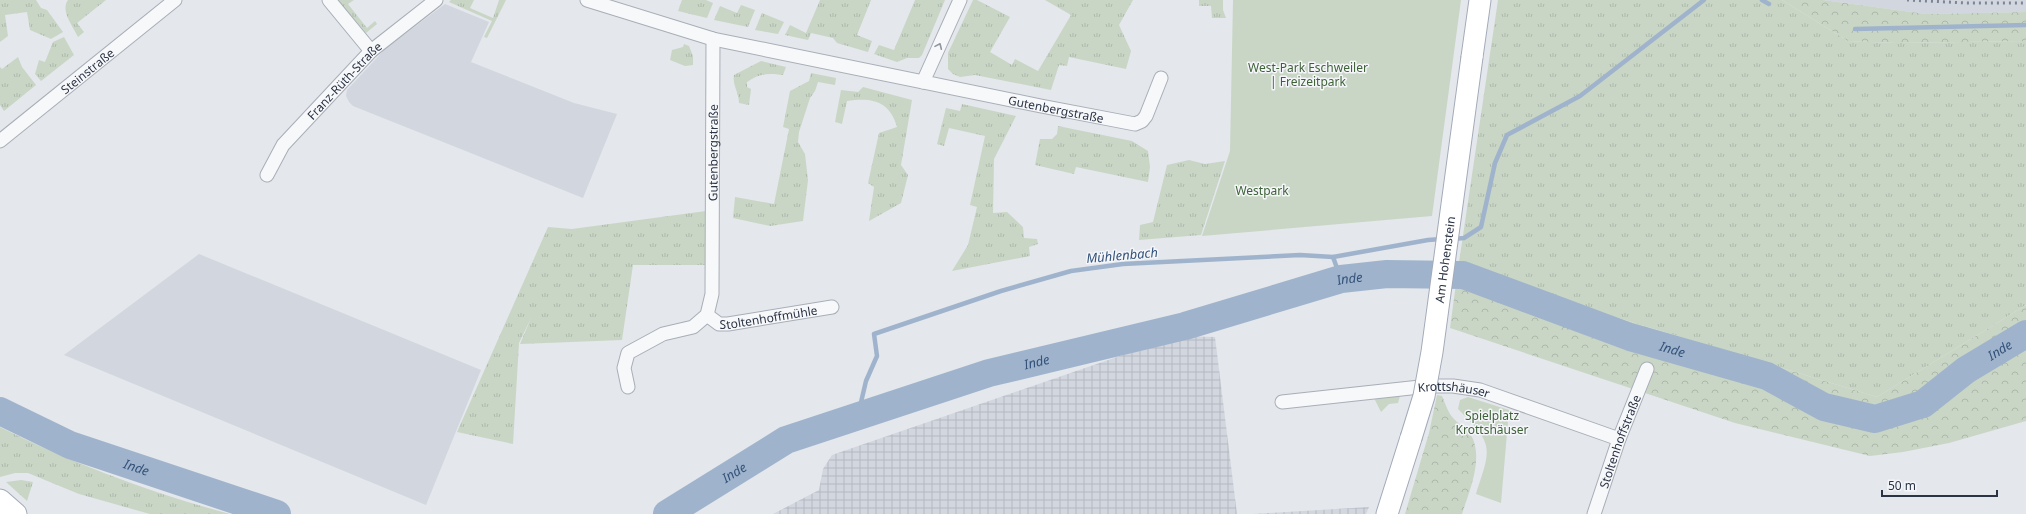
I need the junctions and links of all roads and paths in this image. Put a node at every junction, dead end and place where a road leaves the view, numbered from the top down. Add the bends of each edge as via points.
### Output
1 (175, 0) edge
2 (329, 0) edge
3 (436, 0) edge
4 (588, 0) edge
5 (960, 0) edge
6 (1480, 0) edge
7 (713, 39) junction
8 (371, 51) junction
9 (1161, 78) dead end
10 (923, 82) junction
11 (0, 141) edge
12 (267, 175) dead end
13 (712, 267) joint
14 (832, 307) dead end
15 (707, 315) junction
16 (1646, 370) dead end
17 (628, 387) dead end
18 (1282, 402) dead end
19 (1619, 439) junction
20 (0, 500) edge
21 (16, 514) edge
22 (1387, 514) edge
23 (1594, 514) edge

1 - 11 street, Steinstraße
2 - 8 street
3 - 8 street, Franz-Rüth-Straße
4 - 7 street, Gutenbergstraße
10 -> 5 street
6 - 22 main road, Am Hohenstein, bridge via 1432,352 1424,396
7 - 10 street, Gutenbergstraße
7 - 13 street, Gutenbergstraße
8 - 12 street, Franz-Rüth-Straße via 283,145
9 - 10 street, Gutenbergstraße via 1146,116 1136,124
13 - 15 street, Stoltenhoffmühle via 712,294
14 - 15 street, Stoltenhoffmühle via 728,324 719,324
15 - 17 street, Stoltenhoffmühle via 693,327 663,334 628,353 624,368
16 - 19 street, Stoltenhoffstraße
18 - 19 street, Krottshäuser via 1430,386 1452,386 1480,390
19 - 23 street, Stoltenhoffstraße
20 - 21 main road

